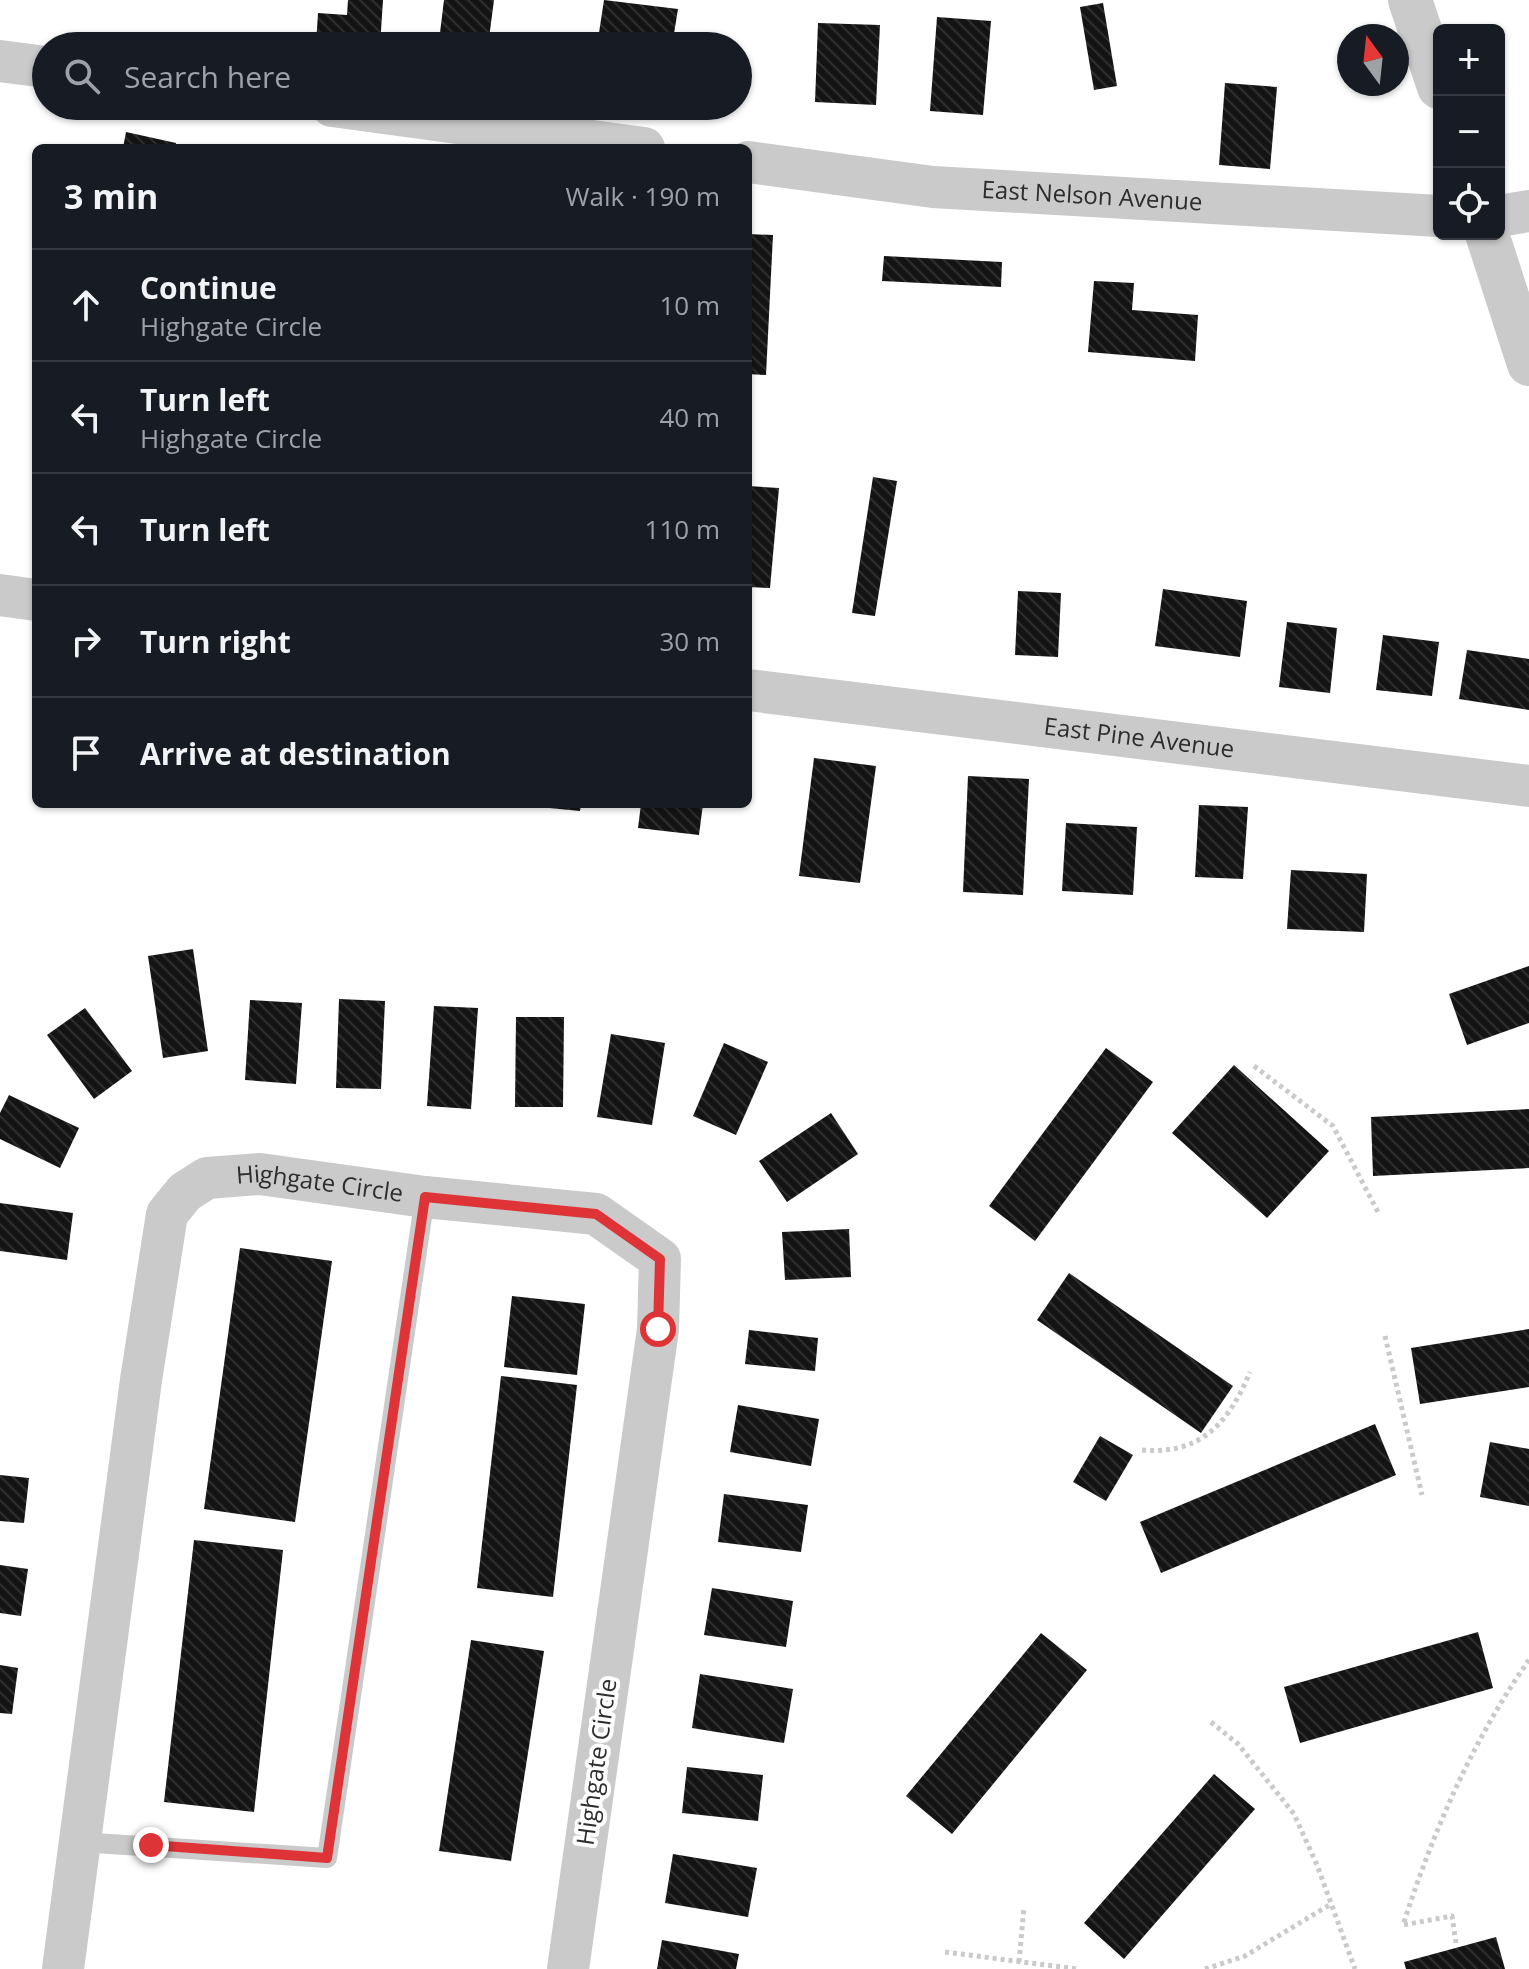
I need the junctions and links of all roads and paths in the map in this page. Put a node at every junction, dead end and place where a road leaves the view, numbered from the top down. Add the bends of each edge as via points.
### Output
1 (1410, 0) edge
2 (0, 61) edge
3 (32, 65) edge
4 (1433, 69) edge
5 (436, 120) edge
6 (614, 144) edge
7 (752, 163) edge
8 (1529, 211) edge
9 (1505, 215) edge
10 (1433, 216) edge
11 (1489, 240) edge
12 (1529, 364) edge
13 (0, 595) edge
14 (32, 599) edge
15 (752, 690) edge
16 (1529, 786) edge
17 (1254, 1066) dead end
18 (425, 1197) junction
19 (1379, 1214) dead end
20 (1385, 1336) dead end
21 (1250, 1372) dead end
22 (1142, 1450) dead end
23 (1422, 1495) dead end
24 (1529, 1660) edge
25 (1211, 1722) dead end
26 (79, 1842) junction
27 (1331, 1904) junction
28 (1024, 1907) dead end
29 (1456, 1943) dead end
30 (945, 1952) dead end
31 (1019, 1962) junction
32 (63, 1969) edge
33 (568, 1969) edge
34 (1077, 1969) edge
35 (1205, 1969) edge
36 (1355, 1969) edge

1 - 4 street
2 - 3 street
5 - 6 street
7 - 10 street, East Nelson Avenue via 933,187
8 - 9 street
11 - 12 street
13 - 14 street
15 - 16 street, East Pine Avenue
17 - 19 path via 1333,1126
18 - 26 street, Highgate Circle via 260,1174 207,1178 185,1192 167,1214
18 - 26 lane via 327,1858
18 - 33 street, Highgate Circle via 596,1214 660,1259 658,1329
20 - 23 path
21 - 22 path via 1231,1411 1205,1438 1180,1448
24 - 29 path via 1460,1777 1403,1925 1452,1916
25 - 27 path via 1238,1744 1294,1814
26 - 32 street, Highgate Circle
27 - 35 path via 1245,1956
27 - 36 path
28 - 31 path
30 - 31 path
31 - 34 path

